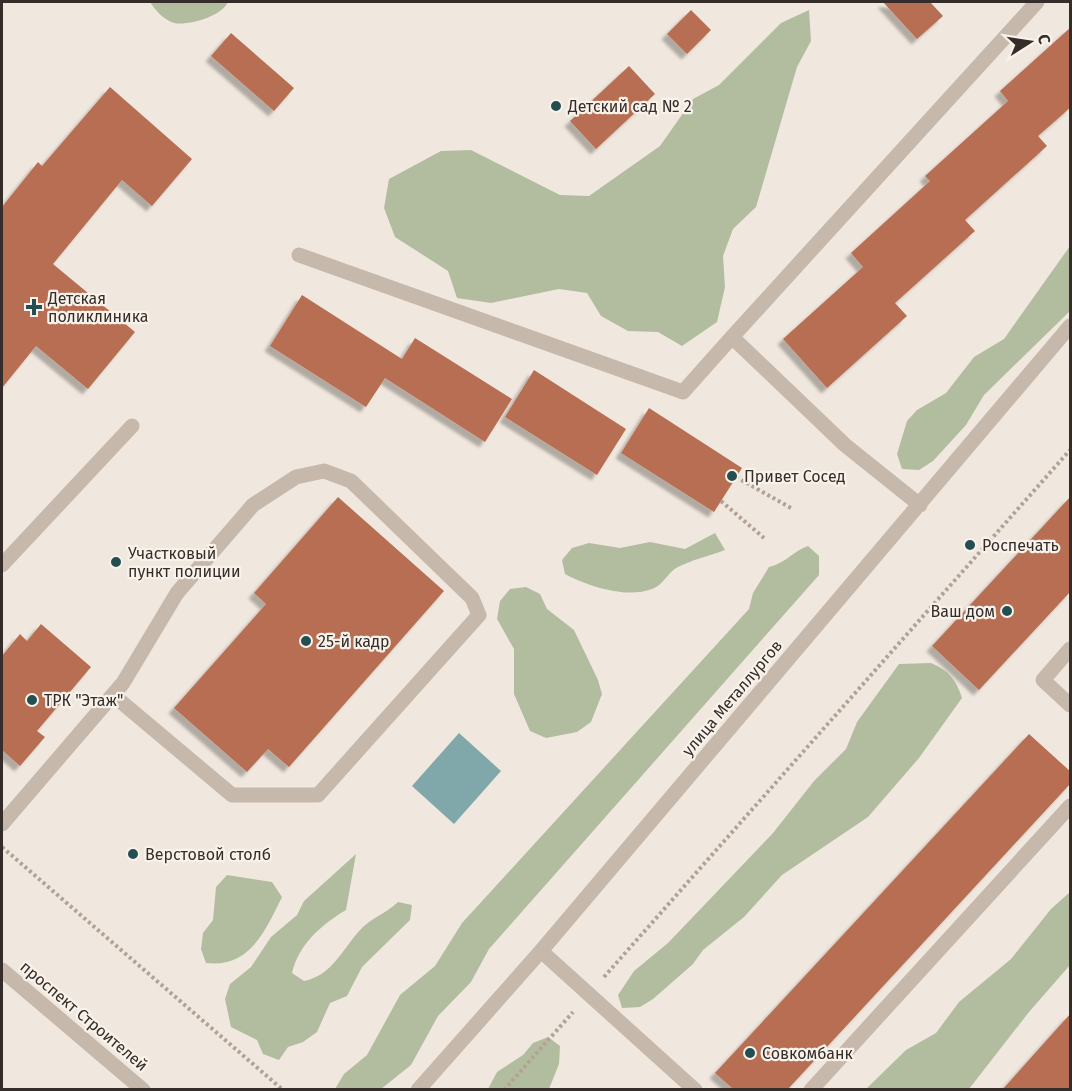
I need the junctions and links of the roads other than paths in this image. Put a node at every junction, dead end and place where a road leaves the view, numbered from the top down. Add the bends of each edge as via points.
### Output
1 (1037, 2) edge
2 (299, 255) dead end
3 (1071, 326) edge
4 (732, 337) junction
5 (132, 426) dead end
6 (920, 505) junction
7 (2, 565) edge
8 (1071, 649) edge
9 (113, 695) junction
10 (1071, 705) edge
11 (1071, 806) edge
12 (2, 824) edge
13 (541, 951) junction
14 (2, 970) edge
15 (143, 1089) edge
16 (418, 1089) edge
17 (695, 1089) edge
18 (811, 1089) edge

1 - 4 street
2 - 4 street via 683,392
3 - 6 street, улица Металлургов
4 - 6 street via 845,445
5 - 7 street
6 - 13 street, улица Металлургов
8 - 10 street via 1043,680
9 - 9 street via 177,593 253,505 296,477 324,471 351,481 472,598 479,615 318,795 232,795
9 - 12 street
11 - 18 street
13 - 16 street, улица Металлургов
13 - 17 street
14 - 15 street, проспект Строителей

